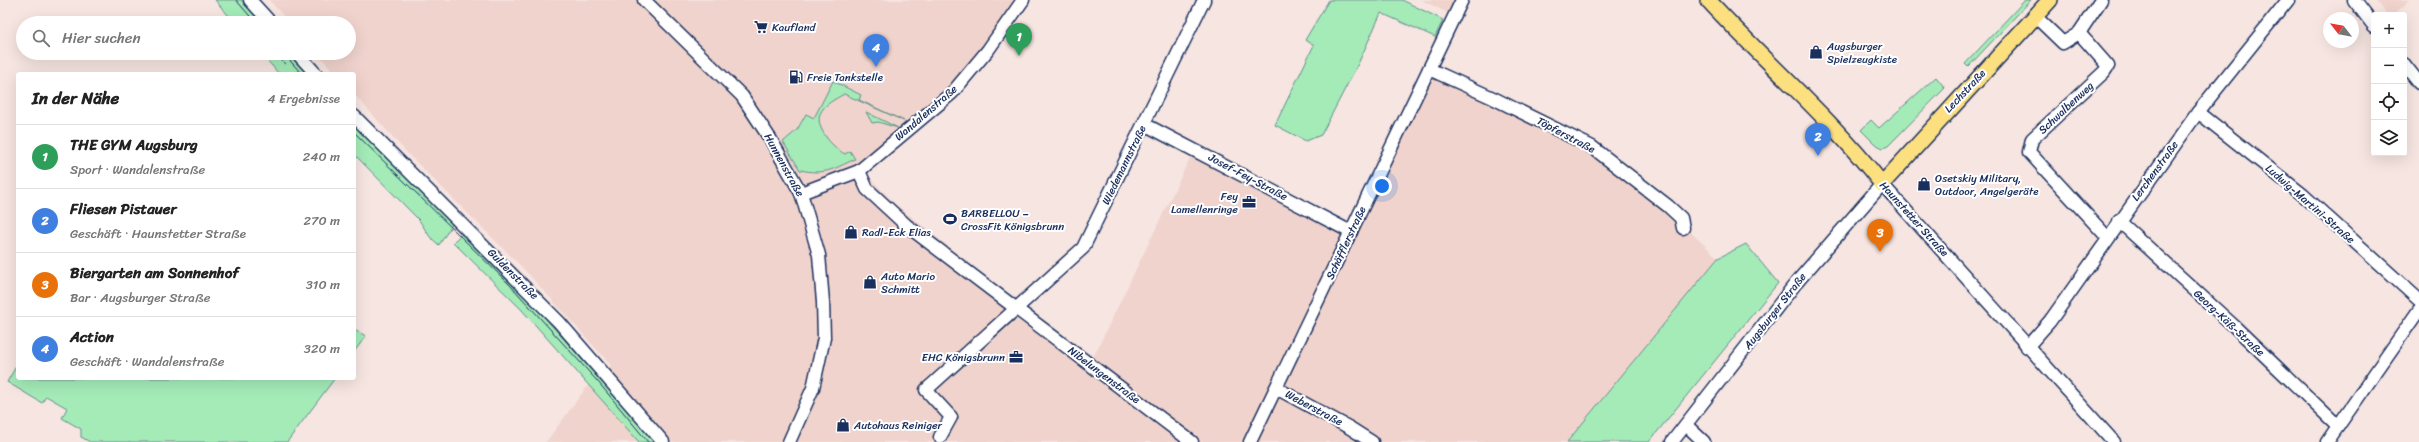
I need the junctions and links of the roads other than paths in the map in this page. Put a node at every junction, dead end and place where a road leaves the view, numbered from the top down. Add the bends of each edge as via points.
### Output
1 (250, 0) edge
2 (644, 0) edge
3 (1023, 0) edge
4 (1204, 0) edge
5 (1462, 0) edge
6 (1708, 0) edge
7 (2050, 0) edge
8 (2101, 0) edge
9 (2288, 0) edge
10 (2354, 0) edge
11 (264, 16) edge
12 (2035, 16) junction
13 (2371, 22) edge
14 (2079, 33) junction
15 (303, 60) edge
16 (2407, 68) edge
17 (1429, 69) junction
18 (314, 72) edge
19 (2419, 83) edge
20 (2198, 112) junction
21 (356, 118) edge
22 (1144, 124) junction
23 (859, 171) junction
24 (1882, 184) junction
25 (801, 193) junction
26 (2119, 221) junction
27 (1683, 228) dead end
28 (1351, 232) junction
29 (2108, 238) junction
30 (2419, 300) edge
31 (1016, 309) junction
32 (2419, 310) edge
33 (2027, 347) junction
34 (1276, 388) junction
35 (1686, 425) junction
36 (2338, 426) junction
37 (940, 438) dead end
38 (663, 442) edge
39 (789, 442) edge
40 (1192, 442) edge
41 (1250, 442) edge
42 (1372, 442) edge
43 (1672, 442) edge
44 (1704, 442) edge
45 (2114, 442) edge
46 (2327, 442) edge

1 - 11 street
2 - 25 street, Hunnenstraße via 742,96
3 - 23 street, Wandalenstraße via 988,50 952,92
4 - 22 street, Wiedemannstraße
5 - 17 street, Schäfflerstraße
6 - 24 main road, Haunstetter Straße via 1804,97 1866,163
7 - 12 main road, Lechstraße
8 - 14 street
9 - 20 street, Lerchenstraße
10 - 13 street
12 - 14 street via 2063,43
12 - 24 main road, Lechstraße
14 - 29 street, Schwalbenweg via 2108,66 2032,139 2029,152
15 - 18 street
16 - 19 street
17 - 27 street, Töpferstraße via 1592,147 1668,206 1681,218
17 - 28 street, Schäfflerstraße
20 - 26 street, Lerchenstraße
20 - 30 street, Ludwig-Martini-Straße via 2303,195
21 - 38 street, Guldenstraße via 543,305 600,367
22 - 28 street, Josef-Fey-Straße
22 - 31 street, Wiedemannstraße via 1083,248
23 - 25 street, Wandalenstraße
23 - 31 street, Nibelungenstraße via 867,189 876,199
24 - 33 street, Haunstetter Straße
24 - 35 street, Augsburger Straße via 1796,283
25 - 39 street, Hunnenstraße via 819,254 824,338 813,388
26 - 29 street, Lerchenstraße
26 - 36 street, Georg-Käß-Straße
28 - 34 street, Schäfflerstraße
29 - 33 street, Lerchenstraße via 2050,321
31 - 37 street via 926,390 951,417
31 - 40 street, Nibelungenstraße
32 - 36 street
33 - 45 street, Haunstetter Straße
34 - 41 street, Schäfflerstraße
34 - 42 street, Weberstraße
35 - 43 street, Augsburger Straße
35 - 44 street
36 - 46 street

